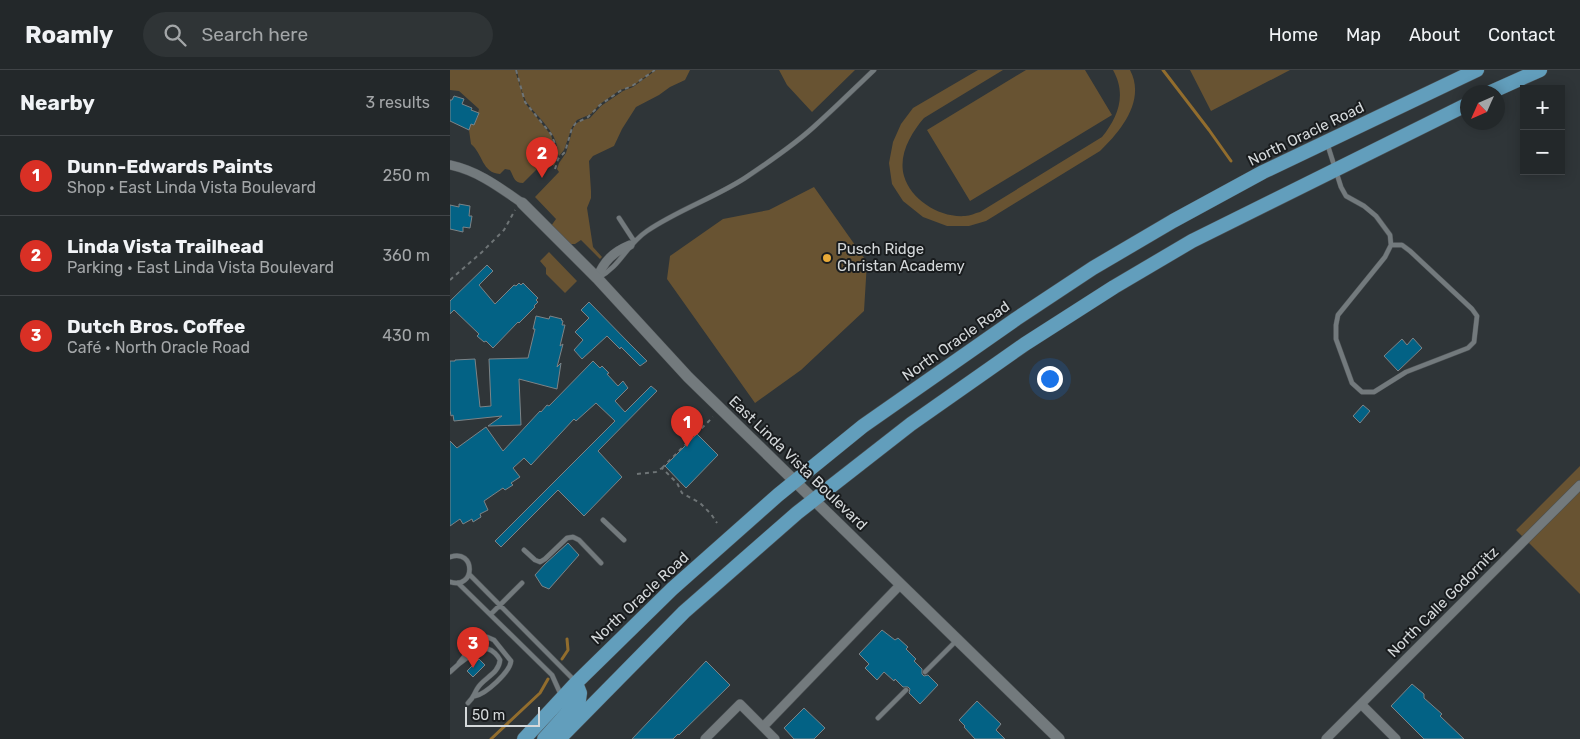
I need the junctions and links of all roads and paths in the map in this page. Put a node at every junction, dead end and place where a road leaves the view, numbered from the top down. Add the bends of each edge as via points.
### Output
1 (516, 70) edge
2 (655, 70) edge
3 (874, 70) edge
4 (1476, 70) edge
5 (1540, 70) edge
6 (1505, 86) edge
7 (1460, 108) edge
8 (1327, 142) junction
9 (558, 159) junction
10 (450, 165) edge
11 (555, 169) dead end
12 (1336, 169) junction
13 (518, 206) junction
14 (618, 218) dead end
15 (632, 243) junction
16 (1391, 245) junction
17 (597, 278) junction
18 (450, 280) edge
19 (713, 416) dead end
20 (662, 468) junction
21 (638, 474) dead end
22 (796, 481) junction
23 (1580, 484) edge
24 (815, 499) junction
25 (603, 520) dead end
26 (718, 523) dead end
27 (624, 540) dead end
28 (524, 550) dead end
29 (450, 557) edge
30 (601, 562) dead end
31 (469, 574) junction
32 (450, 582) edge
33 (458, 583) junction
34 (522, 583) dead end
35 (900, 585) junction
36 (500, 604) junction
37 (491, 614) junction
38 (958, 639) junction
39 (459, 663) junction
40 (450, 672) edge
41 (925, 672) dead end
42 (576, 682) junction
43 (906, 690) dead end
44 (475, 696) junction
45 (562, 698) junction
46 (468, 703) dead end
47 (1361, 704) junction
48 (878, 718) dead end
49 (763, 727) junction
50 (524, 739) edge
51 (544, 739) edge
52 (559, 739) edge
53 (705, 739) edge
54 (775, 739) edge
55 (1059, 739) edge
56 (1326, 739) edge
57 (1396, 739) edge

1 - 9 path via 525,102 551,134
2 - 9 path via 576,122
3 - 15 lane via 817,125 768,162 744,179 653,227
4 - 8 highway, North Oracle Road
5 - 6 highway
7 - 12 highway
8 - 12 lane
8 - 22 highway, North Oracle Road via 1255,176 1093,268 863,426
9 - 11 path
10 - 13 street via 487,179
12 - 16 lane via 1346,196 1376,216 1390,235
12 - 24 highway via 1192,241 1114,287 1025,344 911,424
13 - 17 street, East Linda Vista Boulevard
13 - 18 path via 504,230
14 - 15 lane
15 - 17 street via 612,255
16 - 16 lane via 1338,315 1336,325 1336,339 1352,383 1362,392 1374,392 1406,372 1459,352 1474,342 1477,316 1472,308 1410,251 1402,245
17 - 22 street, East Linda Vista Boulevard via 688,377
19 - 20 path
20 - 21 path
20 - 26 path via 682,493 700,504
22 - 24 street, East Linda Vista Boulevard
22 - 42 highway, North Oracle Road via 672,589
23 - 47 street, North Calle Godornitz
24 - 35 street, East Linda Vista Boulevard
24 - 52 highway via 684,612
25 - 27 lane
28 - 30 lane via 540,562 566,538 573,537
29 - 31 lane via 457,555 465,559 470,566
31 - 33 lane
31 - 36 lane
32 - 33 lane
33 - 37 lane
34 - 36 lane
35 - 38 street, East Linda Vista Boulevard
35 - 49 street
36 - 37 lane
36 - 42 lane
37 - 45 lane via 552,675
38 - 41 lane
38 - 55 street, East Linda Vista Boulevard
39 - 40 lane
39 - 44 lane via 487,648 500,660 500,666 477,689
39 - 44 lane via 472,647 487,637 494,640 511,661 502,676 482,694
42 - 45 highway, North Oracle Road
42 - 51 highway via 579,700
43 - 48 lane
44 - 46 lane
45 - 50 highway, North Oracle Road
47 - 56 street, North Calle Godornitz
47 - 57 street
49 - 53 street via 740,704
49 - 54 street

